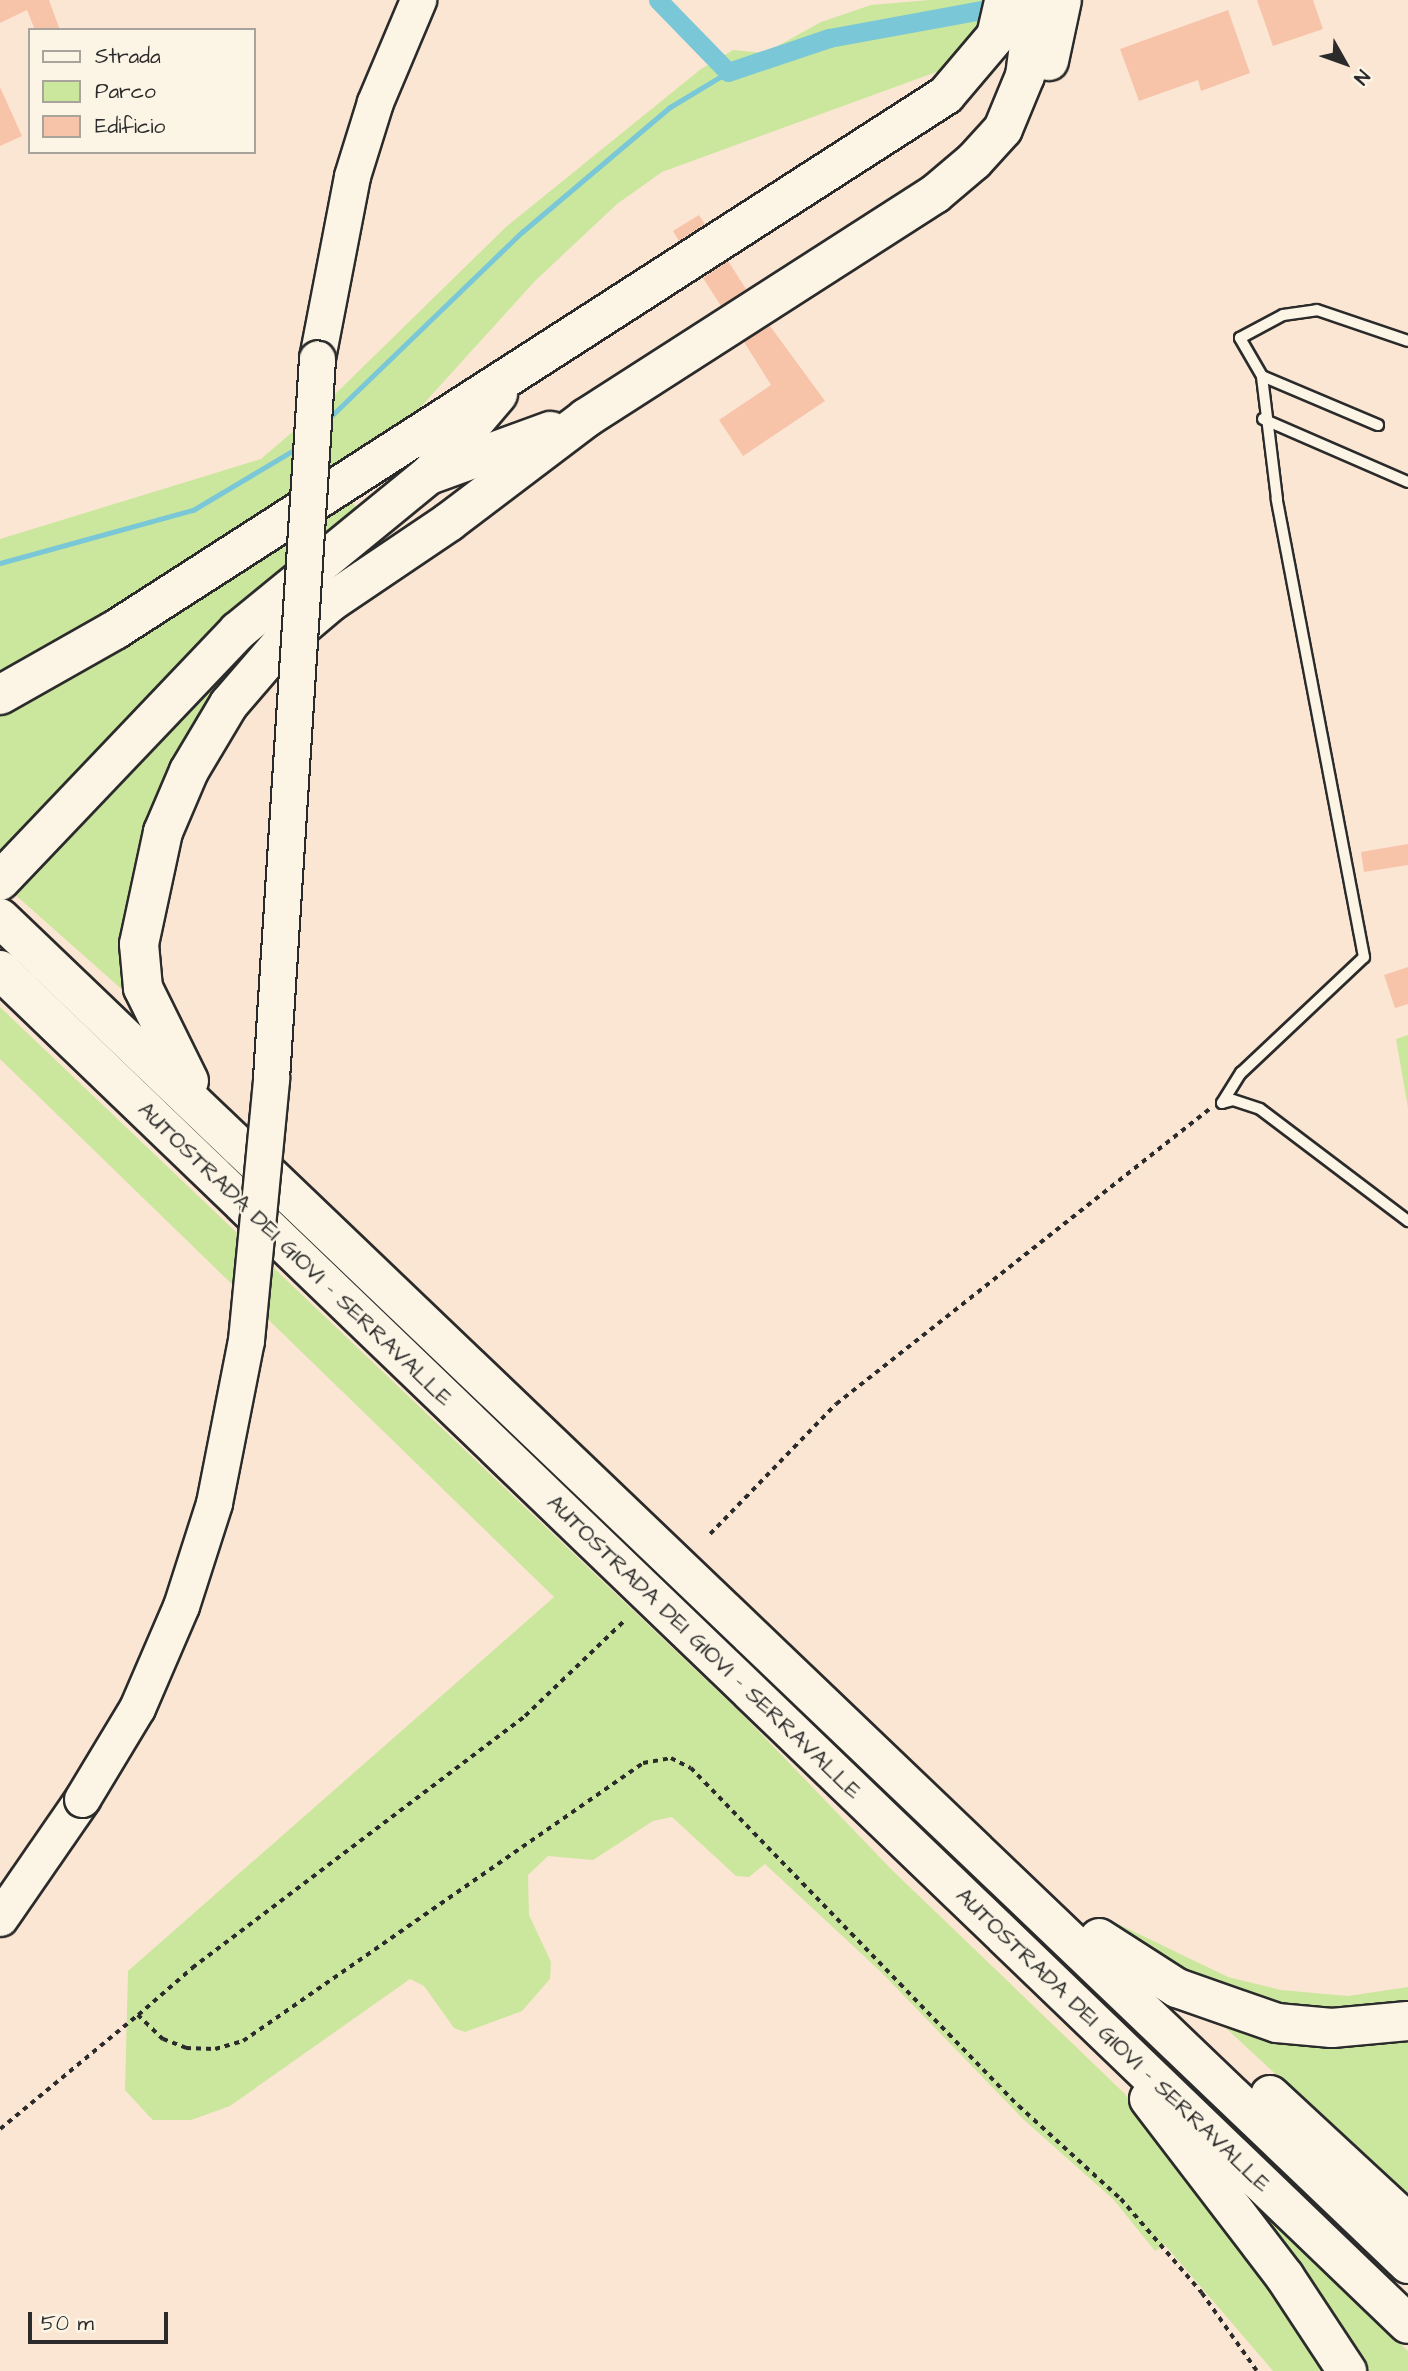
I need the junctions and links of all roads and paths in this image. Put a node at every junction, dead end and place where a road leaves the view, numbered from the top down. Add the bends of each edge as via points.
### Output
1 (1004, 0) edge
2 (1035, 0) edge
3 (1062, 0) edge
4 (415, 4) edge
5 (1003, 129) junction
6 (1408, 341) edge
7 (529, 359) junction
8 (1262, 376) junction
9 (586, 418) junction
10 (1263, 419) junction
11 (1378, 425) dead end
12 (430, 474) junction
13 (1408, 482) edge
14 (0, 695) edge
15 (0, 880) edge
16 (0, 918) edge
17 (4, 975) edge
18 (1222, 1102) junction
19 (222, 1128) junction
20 (1408, 1221) edge
21 (710, 1534) dead end
22 (626, 1619) dead end
23 (993, 1862) junction
24 (0, 1918) edge
25 (1090, 1932) junction
26 (138, 2015) junction
27 (1408, 2021) edge
28 (1098, 2025) junction
29 (0, 2129) edge
30 (1408, 2223) edge
31 (1408, 2264) edge
32 (1408, 2324) edge
33 (1257, 2371) edge
34 (1347, 2371) edge

1 - 7 highway via 996,36 946,95
2 - 5 highway via 1025,76
3 - 5 highway via 1048,63
4 - 24 main road, bridge via 352,176 317,358 271,1078 246,1340 232,1420 214,1503 181,1606 137,1708 50,1850
5 - 9 highway via 935,194
6 - 8 lane via 1304,310 1240,338
7 - 12 highway
7 - 14 highway via 127,622
8 - 10 lane
8 - 11 lane
9 - 12 highway
9 - 19 highway via 280,645 229,704 189,771 163,832 139,944 143,988 164,1036
10 - 13 lane
10 - 18 lane via 1364,957 1250,1064
12 - 15 highway via 238,631
16 - 19 highway, AUTOSTRADA DEI GIOVI - SERRAVALLE
17 - 28 highway, AUTOSTRADA DEI GIOVI - SERRAVALLE
18 - 20 lane via 1233,1100 1260,1109
18 - 21 path via 855,1388
19 - 23 highway, AUTOSTRADA DEI GIOVI - SERRAVALLE
22 - 26 path via 525,1716 192,1968
23 - 25 highway
23 - 31 highway, AUTOSTRADA DEI GIOVI - SERRAVALLE
25 - 27 highway via 1177,1988 1277,2023 1332,2028
25 - 30 highway
26 - 29 path
26 - 33 path via 163,2039 186,2048 215,2049 243,2041 643,1763 678,1760 698,1774 1019,2106 1121,2199 1202,2293
28 - 32 highway, AUTOSTRADA DEI GIOVI - SERRAVALLE
28 - 34 highway via 1173,2134 1285,2277

